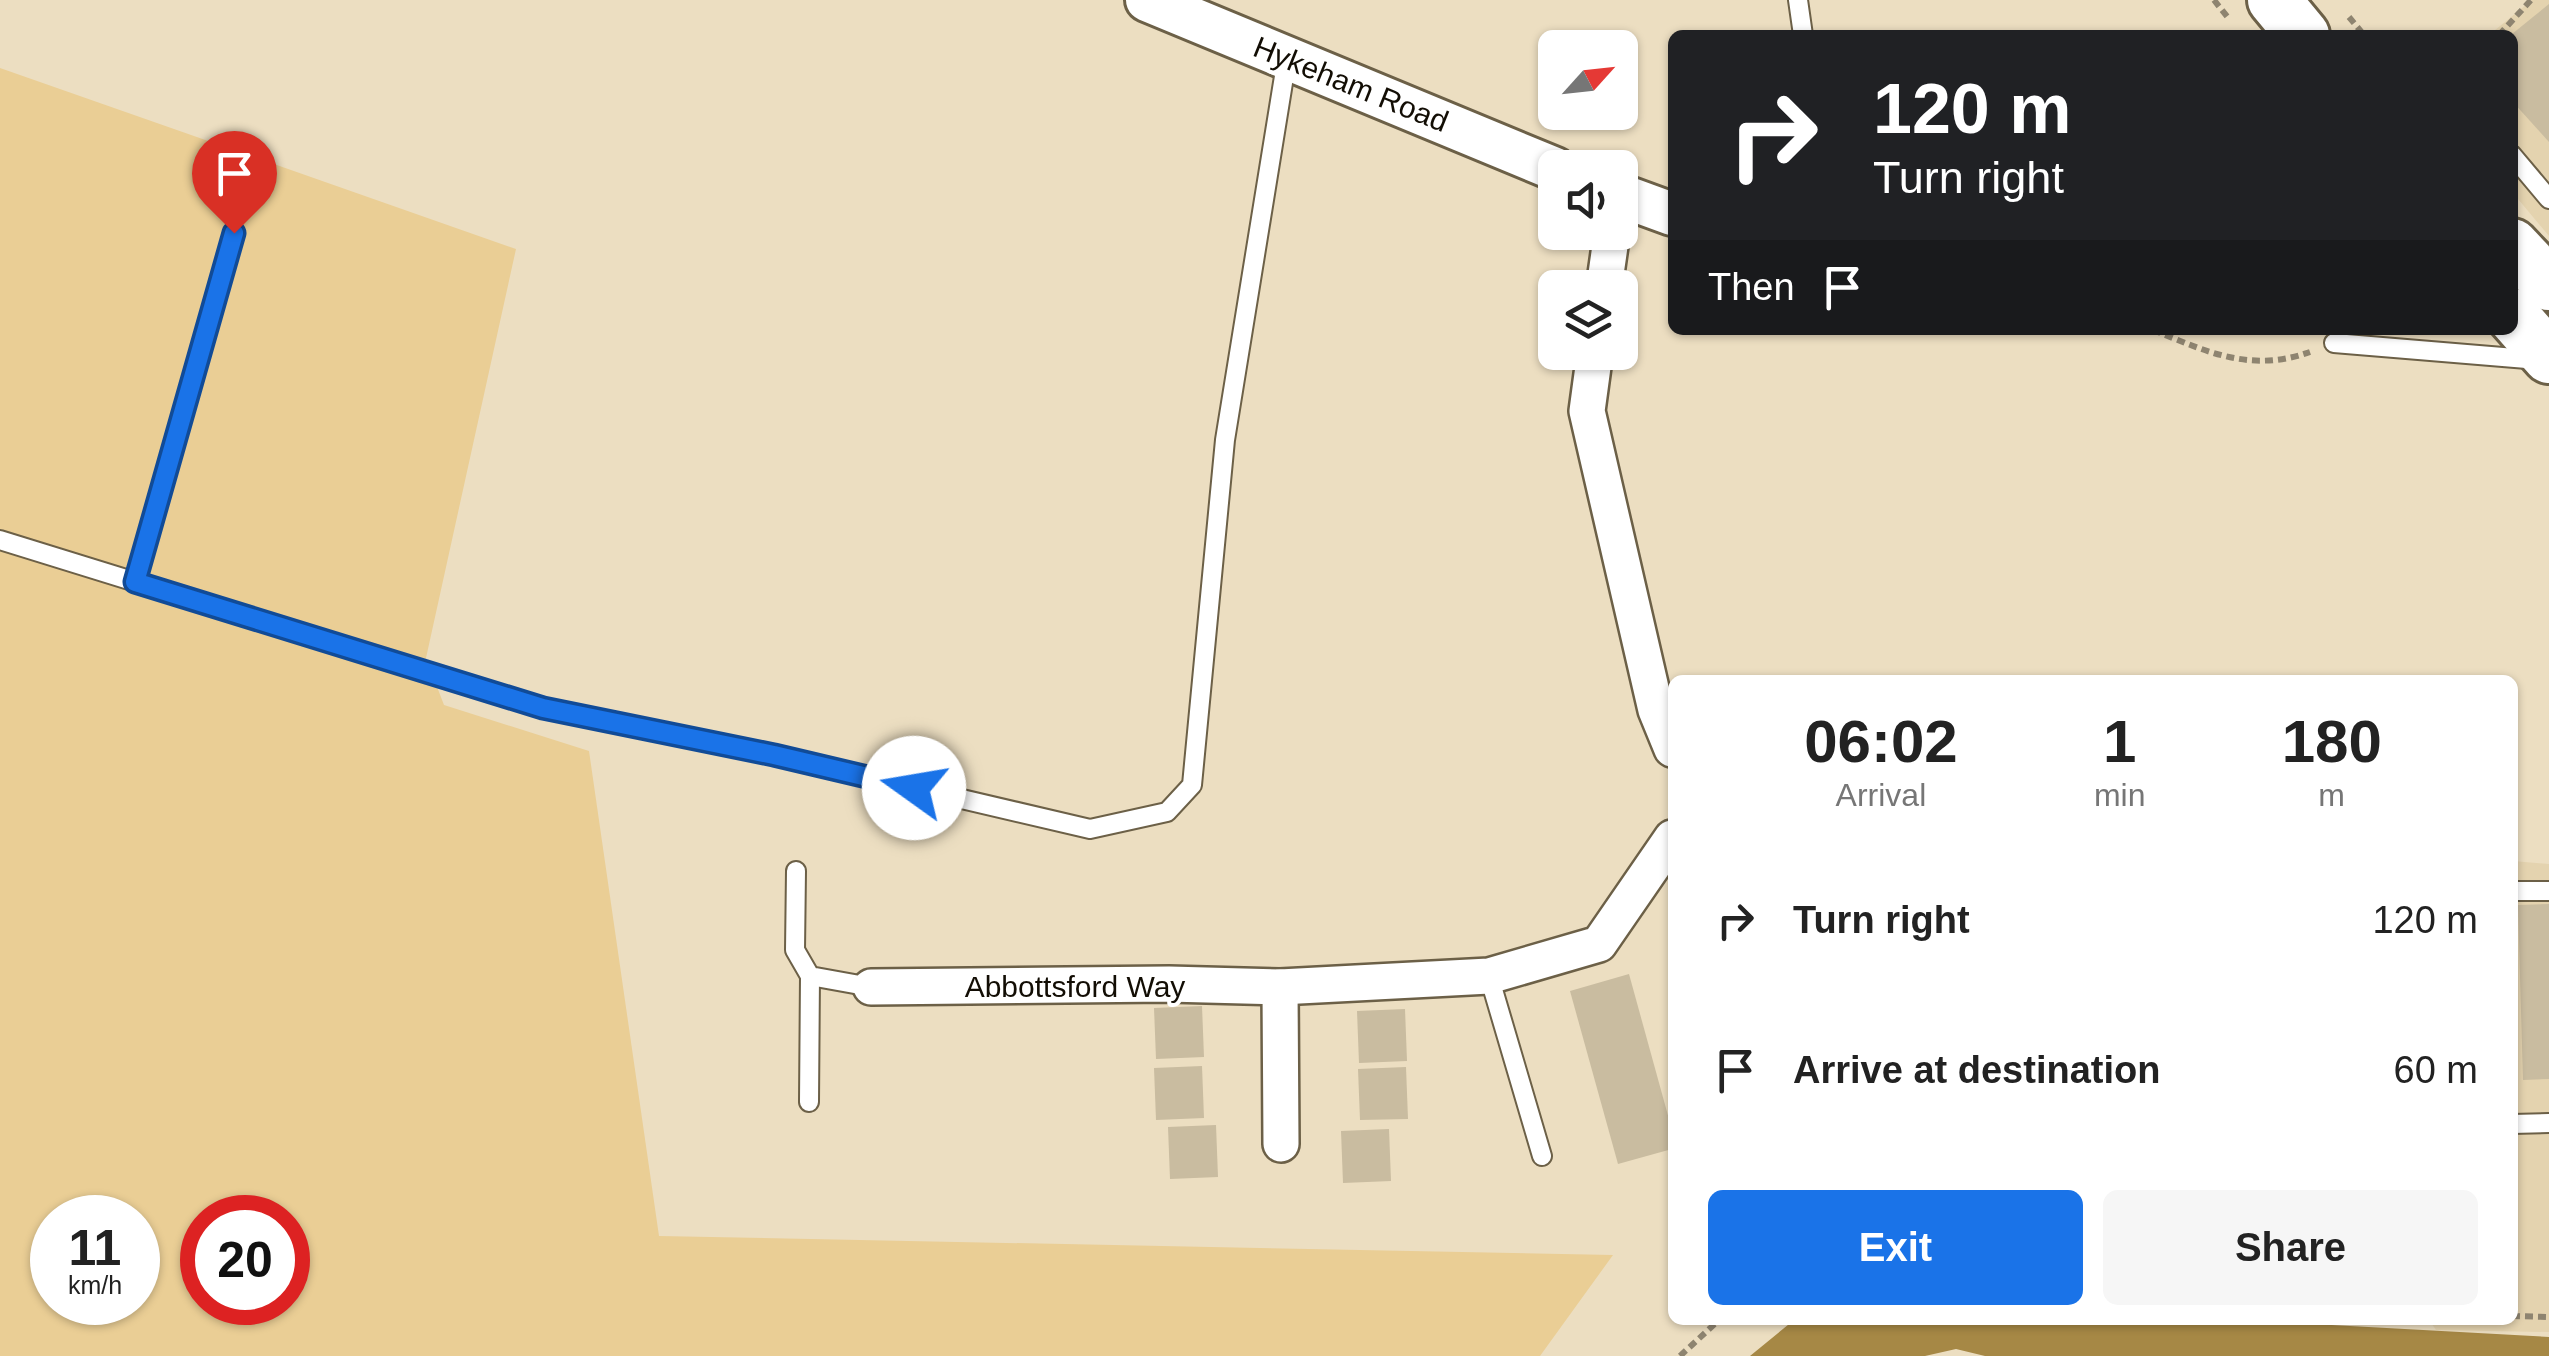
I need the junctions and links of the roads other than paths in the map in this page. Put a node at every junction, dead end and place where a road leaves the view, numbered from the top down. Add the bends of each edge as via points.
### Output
1 (1147, 0) edge
2 (1798, 0) edge
3 (2274, 0) edge
4 (1802, 30) edge
5 (2298, 30) edge
6 (1286, 58) junction
7 (2518, 161) edge
8 (1538, 162) edge
9 (2549, 199) edge
10 (1638, 202) edge
11 (1668, 213) edge
12 (234, 233) dead end
13 (2518, 251) edge
14 (2549, 284) edge
15 (2518, 322) edge
16 (2408, 339) edge
17 (2334, 344) road end
18 (2549, 359) edge
19 (1593, 370) edge
20 (0, 540) edge
21 (135, 582) junction
22 (1668, 739) edge
23 (1668, 844) edge
24 (796, 871) dead end
25 (2518, 891) edge
26 (2549, 891) edge
27 (810, 976) junction
28 (1488, 976) junction
29 (1280, 987) junction
30 (871, 988) joint
31 (809, 1102) dead end
32 (2549, 1122) edge
33 (2518, 1124) edge
34 (1281, 1144) dead end
35 (1542, 1156) dead end

1 - 6 street, Hykeham Road
2 - 4 lane
3 - 5 main road
6 - 8 street, Hykeham Road
6 - 21 lane via 1225,440 1192,785 1167,812 1090,829 543,708
7 - 9 lane
10 - 11 street
12 - 21 lane
13 - 14 main road
15 - 18 main road
16 - 17 lane
16 - 18 lane
19 - 22 street via 1587,411
20 - 21 lane
23 - 28 street, Abbottsford Way via 1599,944
24 - 27 lane via 795,950
25 - 26 lane
27 - 30 lane
27 - 31 lane
28 - 29 street, Abbottsford Way
28 - 35 lane
29 - 30 street, Abbottsford Way
29 - 34 street
32 - 33 lane

